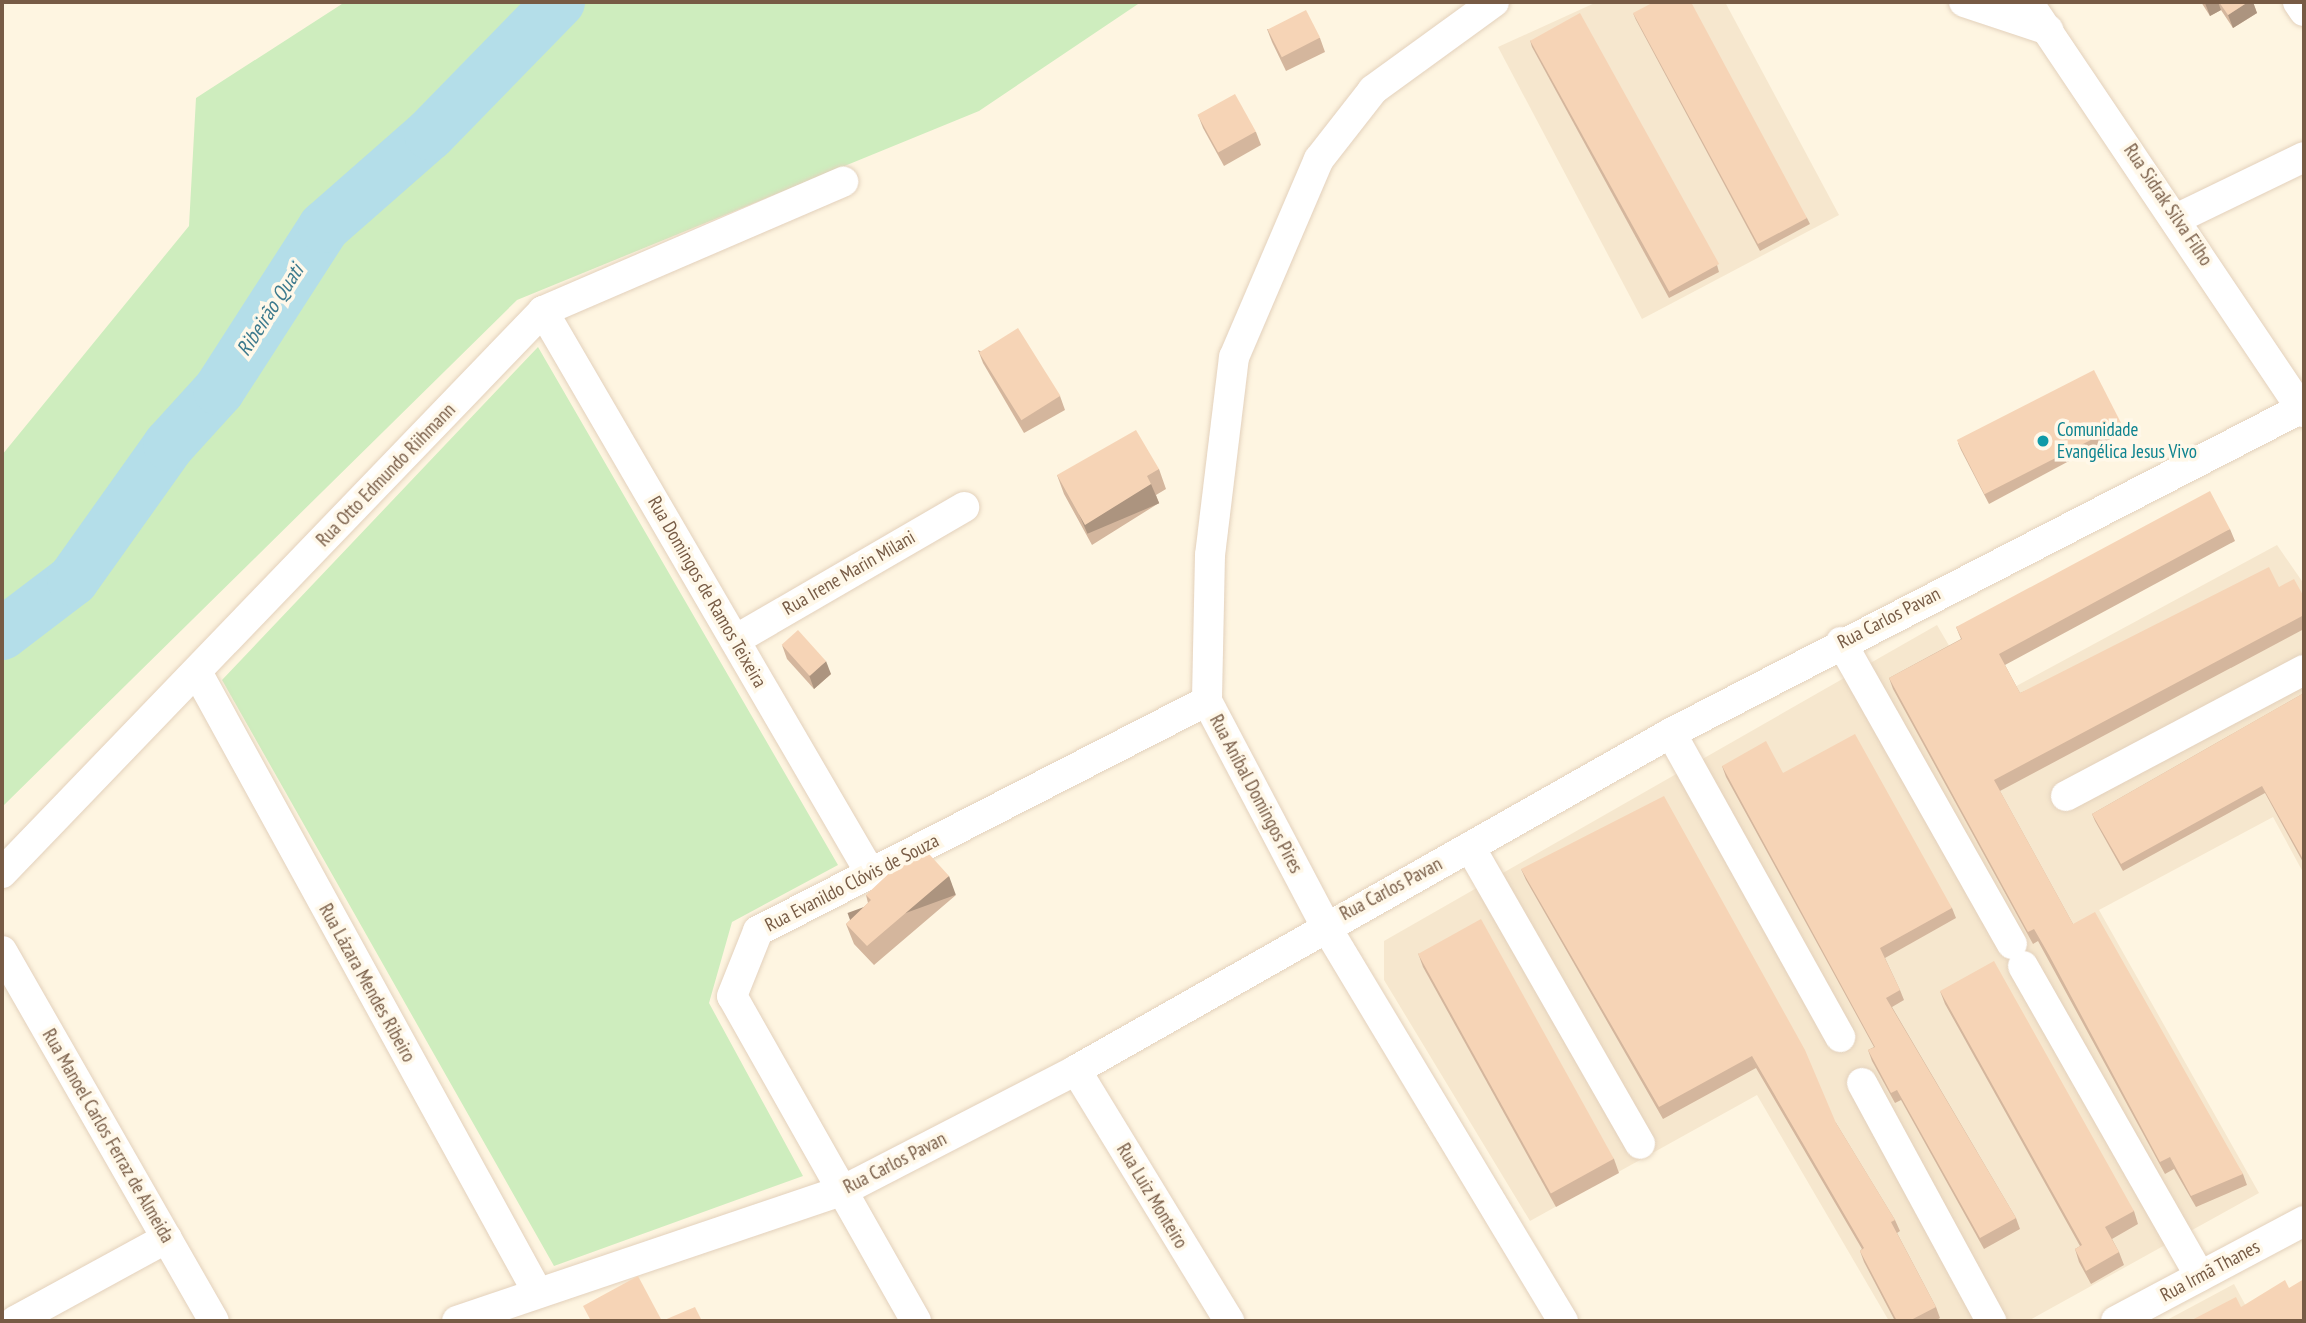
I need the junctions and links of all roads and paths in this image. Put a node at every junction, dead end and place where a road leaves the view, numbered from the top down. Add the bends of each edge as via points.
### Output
1 (1494, 2) edge
2 (1964, 2) edge
3 (2028, 2) edge
4 (2298, 2) edge
5 (2304, 11) edge
6 (2048, 30) junction
7 (2304, 157) edge
8 (843, 182) dead end
9 (2178, 218) junction
10 (543, 311) junction
11 (2303, 409) edge
12 (964, 507) dead end
13 (735, 640) junction
14 (1841, 642) junction
15 (2304, 670) edge
16 (197, 672) junction
17 (1207, 701) junction
18 (1671, 733) junction
19 (2066, 796) dead end
20 (1471, 847) junction
21 (2, 873) edge
22 (870, 874) junction
23 (1325, 925) junction
24 (2, 951) edge
25 (1840, 1037) dead end
26 (1076, 1070) junction
27 (1862, 1083) dead end
28 (1640, 1144) dead end
29 (842, 1191) junction
30 (2304, 1220) edge
31 (167, 1238) junction
32 (2200, 1276) junction
33 (538, 1293) junction
34 (15, 1321) edge
35 (214, 1321) edge
36 (457, 1321) edge
37 (916, 1321) edge
38 (1229, 1321) edge
39 (1563, 1321) edge
40 (1991, 1321) edge
41 (2116, 1321) edge

1 - 17 street, Rua Aníbal Domingos Pires via 1373,90 1319,159 1234,357 1210,555
2 - 6 street
3 - 6 street, Rua Sidrak Silva Filho
4 - 5 street
6 - 9 street, Rua Sidrak Silva Filho
7 - 9 street
8 - 10 street, Rua Otto Edmundo Riihmann
9 - 11 street, Rua Sidrak Silva Filho
10 - 13 street, Rua Domingos de Ramos Teixeira
10 - 16 street, Rua Otto Edmundo Riihmann
11 - 14 street, Rua Carlos Pavan
12 - 13 street, Rua Irene Marin Milani
13 - 22 street, Rua Domingos de Ramos Teixeira
14 - 18 street, Rua Carlos Pavan
14 - 32 street
15 - 19 street
16 - 21 street, Rua Otto Edmundo Riihmann
16 - 33 street, Rua Lázara Mendes Ribeiro
17 - 22 street, Rua Evanildo Clóvis de Souza
17 - 23 street, Rua Aníbal Domingos Pires
18 - 20 street, Rua Carlos Pavan
18 - 25 street
20 - 23 street, Rua Carlos Pavan
20 - 28 street
22 - 29 street, Rua Evanildo Clóvis de Souza via 758,932 732,996
23 - 26 street, Rua Carlos Pavan
23 - 39 street, Rua Aníbal Domingos Pires
24 - 31 street, Rua Manoel Carlos Ferraz de Almeida
26 - 29 street, Rua Carlos Pavan
26 - 38 street, Rua Luiz Monteiro
27 - 40 street
29 - 33 street, Rua Carlos Pavan
29 - 37 street
30 - 32 street, Rua Irmã Thanes
31 - 34 street
31 - 35 street, Rua Manoel Carlos Ferraz de Almeida
32 - 41 street, Rua Irmã Thanes
33 - 36 street, Rua Carlos Pavan

